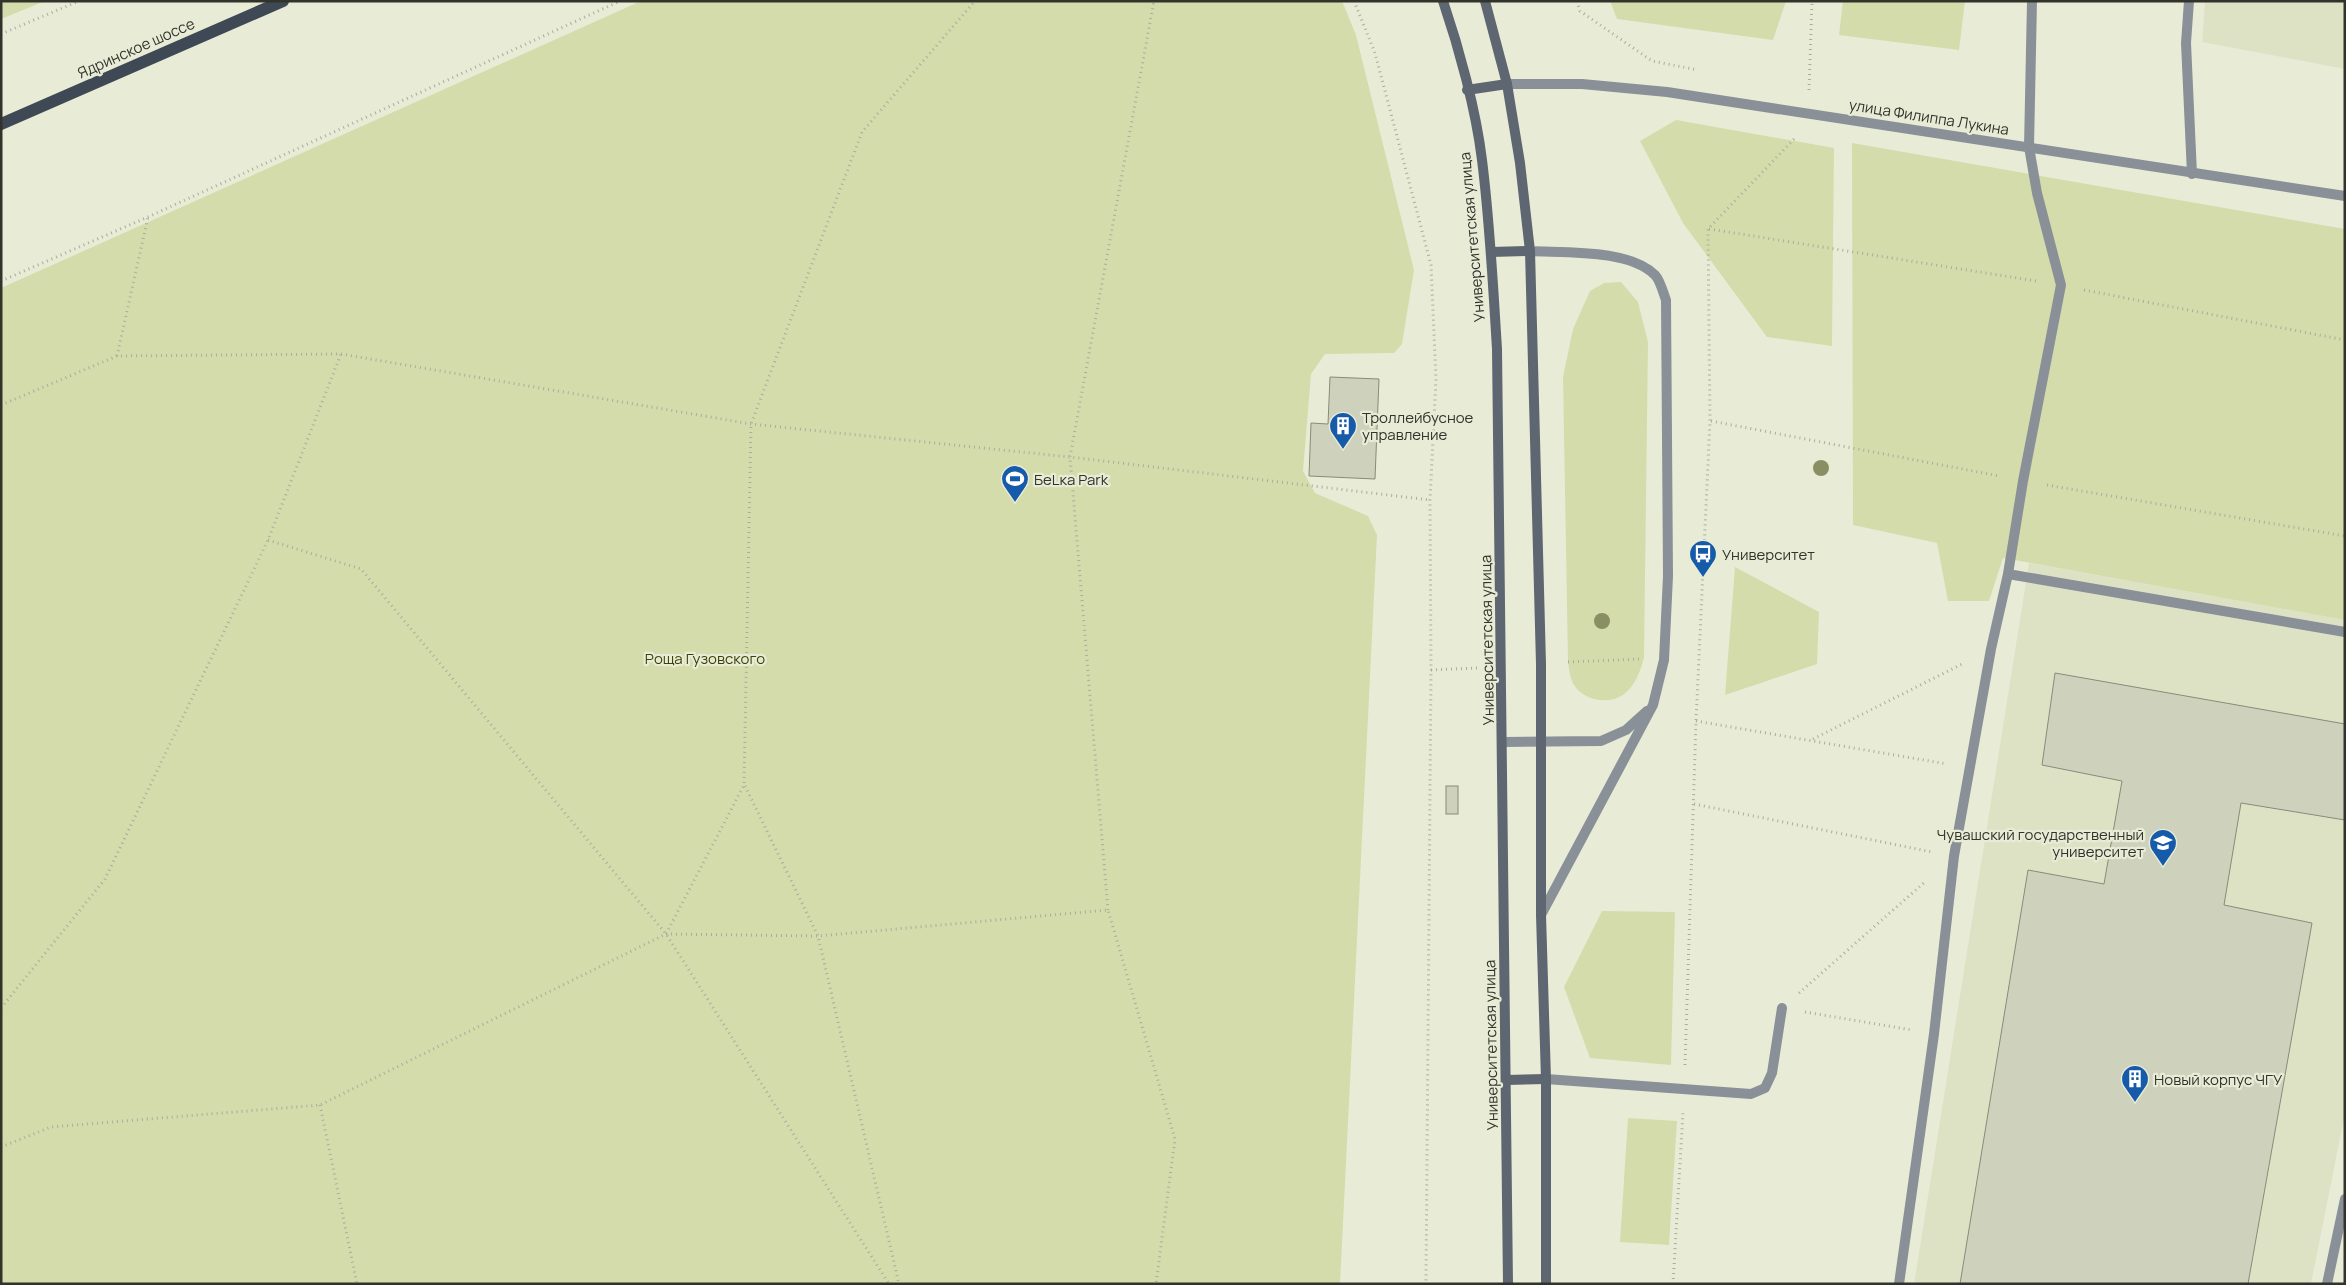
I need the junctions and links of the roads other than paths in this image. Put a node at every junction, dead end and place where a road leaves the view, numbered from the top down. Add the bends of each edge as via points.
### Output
1 (283, 1) edge
2 (1442, 1) edge
3 (1485, 1) edge
4 (2032, 1) edge
5 (2189, 1) edge
6 (1508, 84) junction
7 (1467, 90) junction
8 (1, 124) edge
9 (2029, 147) junction
10 (2192, 174) junction
11 (2345, 196) edge
12 (1530, 251) junction
13 (1491, 252) junction
14 (2008, 574) junction
15 (2345, 632) edge
16 (1653, 705) junction
17 (1503, 742) junction
18 (1542, 742) junction
19 (1541, 915) junction
20 (1782, 1008) road end
21 (1546, 1079) junction
22 (1506, 1080) junction
23 (2345, 1199) edge
24 (1508, 1284) edge
25 (1546, 1284) edge
26 (1899, 1284) edge
27 (2327, 1284) edge

1 - 8 main road, Ядринское шоссе
2 - 7 main road, Университетская улица
3 - 6 main road
4 - 9 street
5 - 10 street via 2186,42
6 - 7 main road
6 - 9 street, улица Филиппа Лукина via 1582,84 1667,92
6 - 12 main road
7 - 13 main road, Университетская улица via 1482,158
9 - 10 street, улица Филиппа Лукина
9 - 14 street via 2037,193 2061,285
10 - 11 street, улица Филиппа Лукина
12 - 13 main road
12 - 16 street via 1618,257 1640,263 1656,276 1666,300 1668,576 1664,660
12 - 18 main road
13 - 17 main road, Университетская улица via 1497,349
14 - 15 street
14 - 26 street via 1991,649 1954,856 1934,1034
16 - 18 street via 1626,730 1601,742
16 - 19 street
17 - 18 street
17 - 22 main road, Университетская улица
18 - 19 main road
19 - 21 main road
20 - 21 street via 1772,1073 1765,1088 1750,1094
21 - 22 main road
21 - 25 main road
22 - 24 main road, Университетская улица
23 - 27 street

